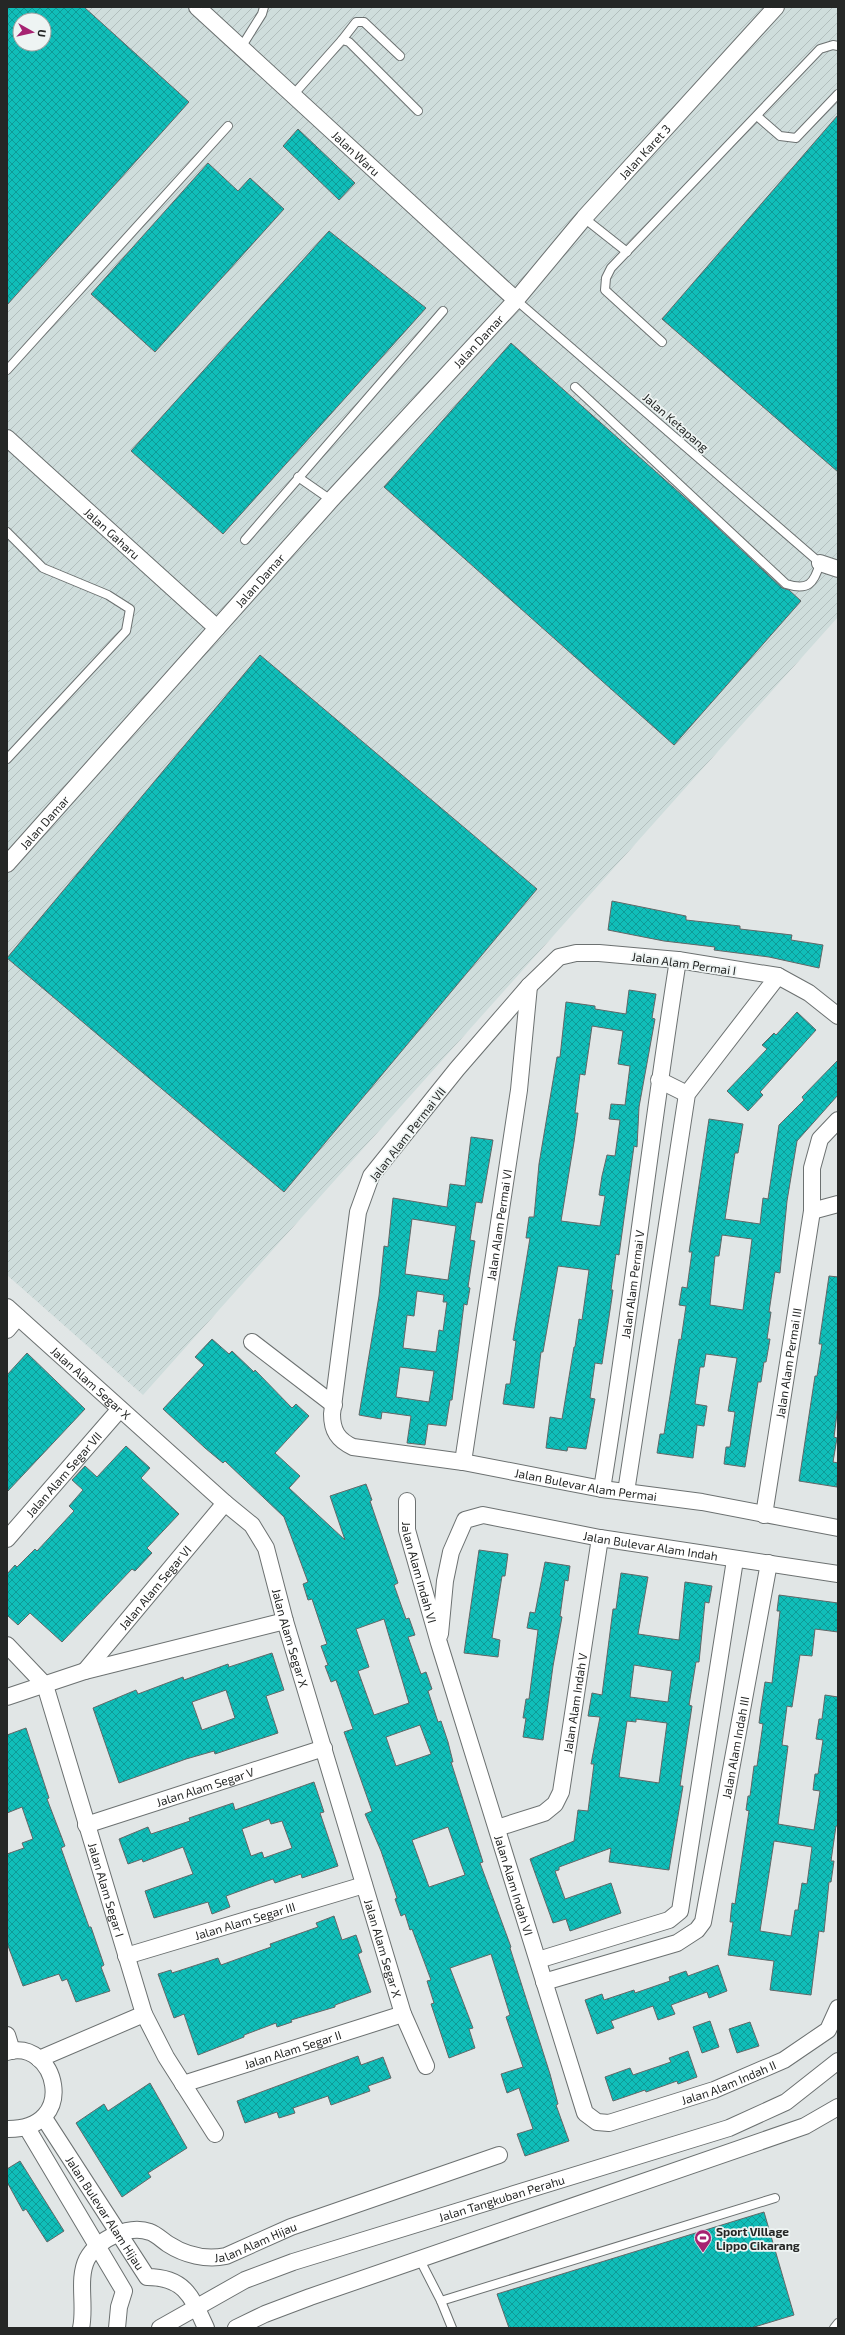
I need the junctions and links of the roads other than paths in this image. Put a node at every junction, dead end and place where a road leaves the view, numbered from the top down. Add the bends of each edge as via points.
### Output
1 (197, 7) edge
2 (264, 7) edge
3 (776, 7) edge
4 (342, 40) junction
5 (242, 46) junction
6 (838, 46) edge
7 (400, 56) dead end
8 (294, 94) junction
9 (838, 94) edge
10 (418, 111) dead end
11 (757, 116) junction
12 (228, 126) dead end
13 (584, 218) junction
14 (627, 252) junction
15 (516, 300) junction
16 (443, 311) dead end
17 (662, 342) dead end
18 (7, 370) edge
19 (575, 387) dead end
20 (7, 438) edge
21 (298, 477) junction
22 (331, 500) junction
23 (7, 532) edge
24 (245, 540) dead end
25 (820, 564) junction
26 (838, 569) edge
27 (217, 628) junction
28 (7, 759) edge
29 (7, 864) edge
30 (678, 960) junction
31 (778, 976) junction
32 (529, 986) junction
33 (838, 1016) edge
34 (659, 1080) junction
35 (687, 1094) junction
36 (838, 1120) edge
37 (838, 1204) edge
38 (812, 1211) junction
39 (13, 1312) edge
40 (7, 1330) edge
41 (252, 1342) dead end
42 (334, 1405) junction
43 (120, 1409) junction
44 (337, 1435) joint
45 (462, 1462) junction
46 (602, 1489) junction
47 (626, 1492) junction
48 (406, 1501) dead end
49 (225, 1503) junction
50 (764, 1515) junction
51 (465, 1520) joint
52 (838, 1528) edge
53 (600, 1538) junction
54 (7, 1539) edge
55 (735, 1560) junction
56 (769, 1563) junction
57 (838, 1574) edge
58 (285, 1621) junction
59 (439, 1643) junction
60 (7, 1645) edge
61 (85, 1671) junction
62 (45, 1685) junction
63 (7, 1697) edge
64 (324, 1748) junction
65 (86, 1825) junction
66 (497, 1828) junction
67 (364, 1885) junction
68 (680, 1911) junction
69 (697, 1930) junction
70 (126, 1956) junction
71 (538, 1960) junction
72 (544, 1982) junction
73 (838, 2008) edge
74 (144, 2014) junction
75 (403, 2014) junction
76 (7, 2035) edge
77 (10, 2052) edge
78 (39, 2059) junction
79 (838, 2061) edge
80 (426, 2066) dead end
81 (183, 2084) junction
82 (837, 2112) edge
83 (44, 2118) junction
84 (597, 2122) joint
85 (27, 2128) junction
86 (7, 2129) edge
87 (215, 2134) dead end
88 (499, 2156) dead end
89 (775, 2198) dead end
90 (119, 2232) junction
91 (98, 2246) junction
92 (420, 2260) junction
93 (147, 2277) junction
94 (124, 2291) junction
95 (441, 2300) junction
96 (197, 2308) junction
97 (838, 2323) edge
98 (81, 2328) edge
99 (117, 2328) edge
100 (160, 2328) edge
101 (206, 2328) edge
102 (236, 2328) edge
103 (452, 2328) edge
104 (834, 2328) edge

1 - 5 street, Jalan Waru
2 - 5 lane
3 - 13 street, Jalan Karet 3
4 - 7 lane via 356,22 364,22
4 - 8 lane
4 - 10 lane via 349,42
5 - 8 street, Jalan Waru
6 - 11 lane via 833,45 820,50
8 - 15 street, Jalan Waru
9 - 11 lane via 796,138 780,136
11 - 14 lane
12 - 18 lane
13 - 14 lane
13 - 15 street, Jalan Karet 3
14 - 17 lane via 611,268 606,278 605,290
15 - 22 street, Jalan Damar
15 - 25 lane, Jalan Ketapang
16 - 21 lane
19 - 25 lane via 786,584 798,587 809,585 816,576
20 - 27 street, Jalan Gaharu
21 - 22 lane
21 - 24 lane
22 - 27 street, Jalan Damar
23 - 28 lane via 43,568 108,595 130,609 126,631
25 - 26 street
27 - 29 street, Jalan Damar
30 - 31 street, Jalan Alam Permai I
30 - 32 street, Jalan Alam Permai I via 599,952 576,953 559,957
30 - 34 street, Jalan Alam Permai V
31 - 33 street, Jalan Alam Permai I via 809,993
31 - 35 street, Jalan Alam Permai V
32 - 42 street, Jalan Alam Permai VII via 453,1075 372,1176 364,1191 358,1212
32 - 45 street, Jalan Alam Permai VI via 519,1090
34 - 35 street
34 - 46 street, Jalan Alam Permai V via 632,1294
35 - 47 street, Jalan Alam Permai V
36 - 38 street, Jalan Alam Permai III via 820,1139 812,1168
37 - 38 street
38 - 50 street, Jalan Alam Permai III
39 - 40 street
39 - 43 street, Jalan Alam Segar X
41 - 42 street
42 - 44 street, Jalan Alam Permai VII via 332,1426
43 - 49 street, Jalan Alam Segar X
43 - 54 street, Jalan Alam Segar VII
44 - 45 street, Jalan Bulevar Alam Permai via 344,1443 353,1447
45 - 46 street, Jalan Bulevar Alam Permai
46 - 47 street, Jalan Bulevar Alam Permai
47 - 50 street, Jalan Bulevar Alam Permai via 702,1502
48 - 59 street, Jalan Alam Indah VI via 407,1530
49 - 58 street, Jalan Alam Segar X via 252,1525 266,1548
49 - 61 street, Jalan Alam Segar VI
50 - 52 street, Jalan Bulevar Alam Permai
51 - 53 street, Jalan Bulevar Alam Indah via 483,1515
51 - 59 street, Jalan Alam Indah VI via 451,1552
53 - 55 street, Jalan Bulevar Alam Indah
53 - 66 street, Jalan Alam Indah V via 561,1792 555,1804 544,1813
55 - 56 street, Jalan Bulevar Alam Indah
55 - 68 street
56 - 57 street, Jalan Bulevar Alam Indah
56 - 69 street, Jalan Alam Indah III via 706,1912
58 - 61 street
58 - 64 street, Jalan Alam Segar X
59 - 66 street, Jalan Alam Indah VI
60 - 62 street, Jalan Alam Segar I
61 - 62 street
62 - 63 street
62 - 65 street, Jalan Alam Segar I
64 - 65 street, Jalan Alam Segar V
64 - 67 street, Jalan Alam Segar X
65 - 70 street, Jalan Alam Segar I
66 - 71 street, Jalan Alam Indah VI
67 - 70 street, Jalan Alam Segar III
67 - 75 street, Jalan Alam Segar X
68 - 69 street
68 - 71 street via 669,1920
69 - 72 street via 677,1943
70 - 74 street, Jalan Alam Segar I
71 - 72 street, Jalan Alam Indah VI
72 - 84 street, Jalan Alam Indah VI via 585,2113
73 - 84 street, Jalan Alam Indah II via 828,2030 784,2060 714,2090 609,2123
74 - 78 street
74 - 81 street, Jalan Alam Segar I
75 - 80 street, Jalan Alam Segar X
75 - 81 street, Jalan Alam Segar II
76 - 77 street
77 - 78 street via 26,2052
78 - 83 street via 50,2071 54,2087 52,2104
79 - 96 street, Jalan Tangkuban Perahu via 786,2102 729,2128 293,2262 245,2280
81 - 87 street, Jalan Alam Segar I
82 - 92 street via 805,2126
83 - 85 street
83 - 90 street, Jalan Bulevar Alam Hijau
85 - 86 street
85 - 91 street, Jalan Bulevar Alam Hijau
88 - 90 street, Jalan Alam Hijau via 291,2227 226,2256 203,2258 175,2248 151,2232 143,2230
89 - 95 lane
90 - 91 street, Jalan Alam Hijau
90 - 93 street, Jalan Bulevar Alam Hijau
91 - 94 street, Jalan Bulevar Alam Hijau
91 - 98 street, Jalan Alam Hijau via 87,2258 84,2270
92 - 95 lane
92 - 102 street via 265,2314
93 - 94 street
93 - 96 street, Jalan Bulevar Alam Hijau via 162,2277 175,2281
94 - 99 street
95 - 103 lane
96 - 100 street, Jalan Tangkuban Perahu
96 - 101 street, Jalan Bulevar Alam Hijau
97 - 104 lane

